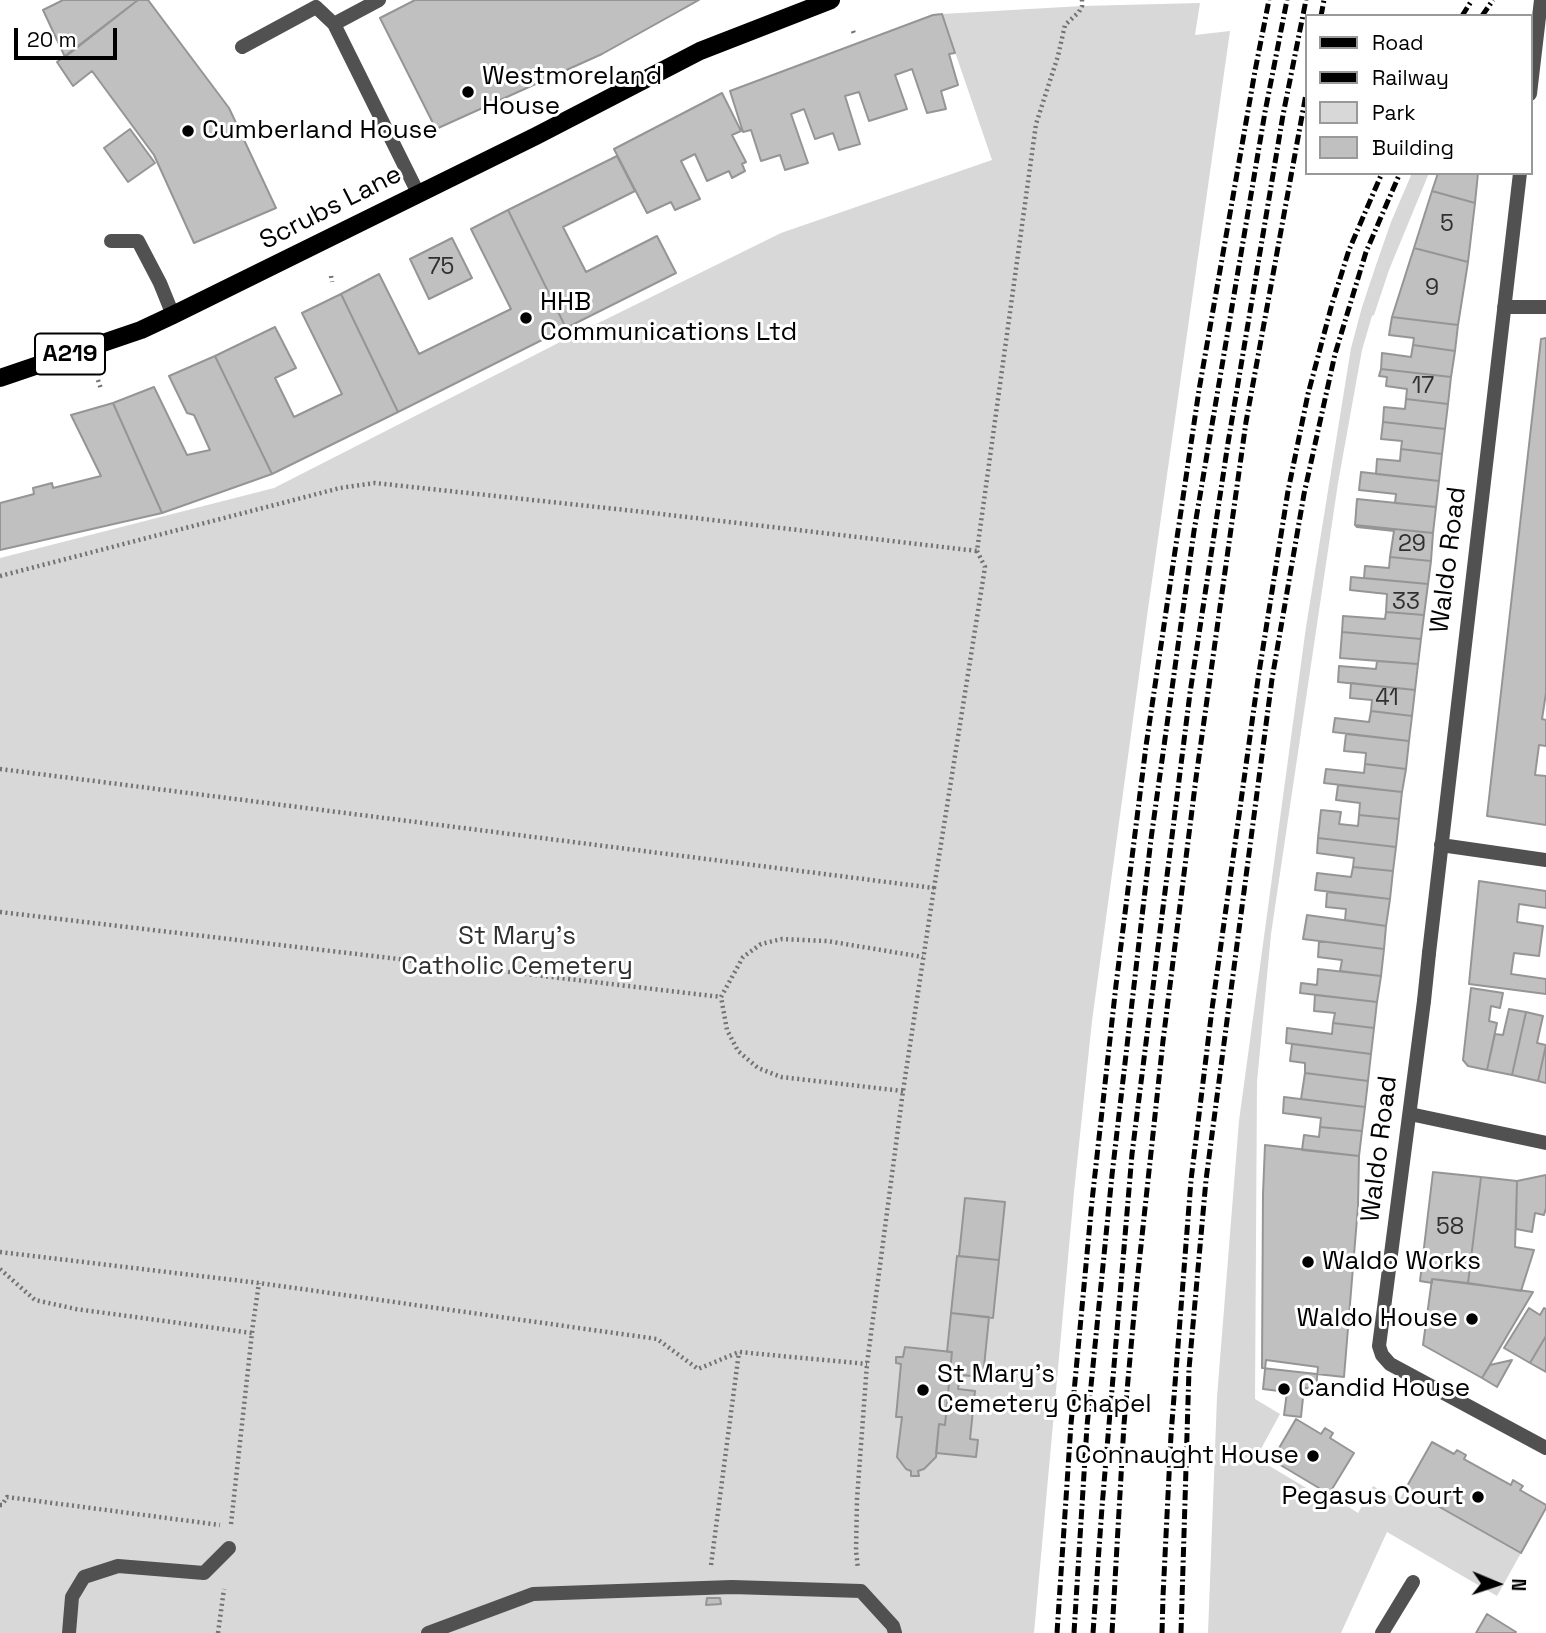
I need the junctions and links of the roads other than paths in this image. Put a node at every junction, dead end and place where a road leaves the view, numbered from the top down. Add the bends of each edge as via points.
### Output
1 (379, 0) edge
2 (831, 0) edge
3 (1541, 0) edge
4 (334, 24) junction
5 (242, 47) dead end
6 (1532, 77) edge
7 (1520, 175) edge
8 (418, 193) junction
9 (111, 241) dead end
10 (1546, 306) edge
11 (1503, 307) junction
12 (173, 315) junction
13 (0, 378) edge
14 (1441, 845) junction
15 (1546, 860) edge
16 (1410, 1114) junction
17 (1546, 1143) edge
18 (1546, 1448) edge
19 (229, 1548) road end
20 (1413, 1582) dead end
21 (69, 1633) edge
22 (428, 1633) edge
23 (895, 1633) edge
24 (1382, 1633) edge

1 - 4 street
2 - 8 main road, Scrubs Lane / A219 via 700,51
3 - 6 street
4 - 5 street via 316,7
4 - 8 street
7 - 11 street, Waldo Road
8 - 12 main road, Scrubs Lane / A219
9 - 12 street via 138,242
10 - 11 street
11 - 14 street, Waldo Road
12 - 13 main road, Scrubs Lane / A219
14 - 15 street
14 - 16 street, Waldo Road
16 - 17 street
16 - 18 street, Waldo Road via 1379,1346 1382,1355
19 - 21 street via 204,1573 118,1566 84,1577 72,1597
20 - 24 street
22 - 23 street via 533,1594 708,1587 861,1591

